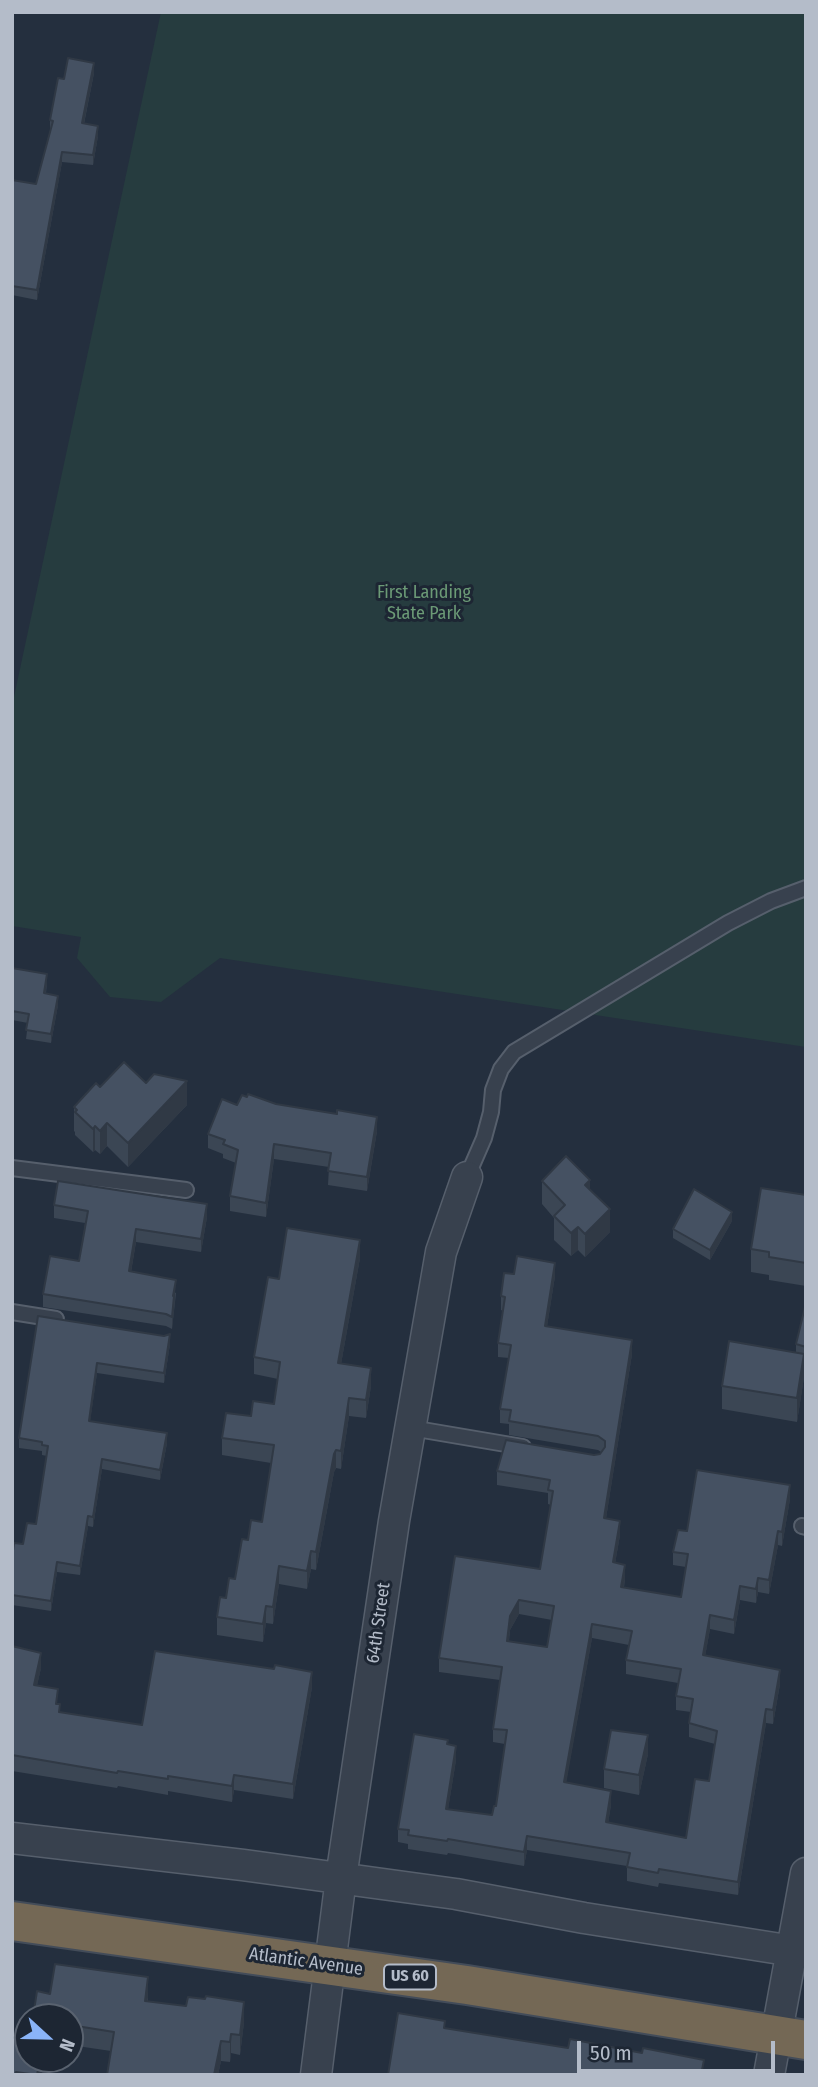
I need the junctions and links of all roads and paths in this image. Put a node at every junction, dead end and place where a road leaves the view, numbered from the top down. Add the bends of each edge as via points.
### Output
1 (806, 888) edge
2 (12, 1168) edge
3 (467, 1177) joint
4 (186, 1190) dead end
5 (12, 1312) edge
6 (65, 1321) edge
7 (411, 1428) junction
8 (543, 1450) edge
9 (12, 1838) edge
10 (806, 1873) edge
11 (341, 1878) junction
12 (12, 1921) edge
13 (799, 1952) edge
14 (331, 1965) junction
15 (791, 2037) edge
16 (316, 2075) edge
17 (769, 2075) edge

1 - 3 lane via 727,923 514,1052 500,1069 484,1138
2 - 4 lane
3 - 7 street, 64th Street via 441,1252
5 - 6 lane
7 - 8 lane
7 - 11 street, 64th Street
9 - 11 street
10 - 13 street
11 - 13 street
11 - 14 street, 64th Street
12 - 14 highway, Atlantic Avenue / US 60
13 - 15 street
14 - 15 highway, Atlantic Avenue / US 60
14 - 16 street, 64th Street
15 - 17 street

